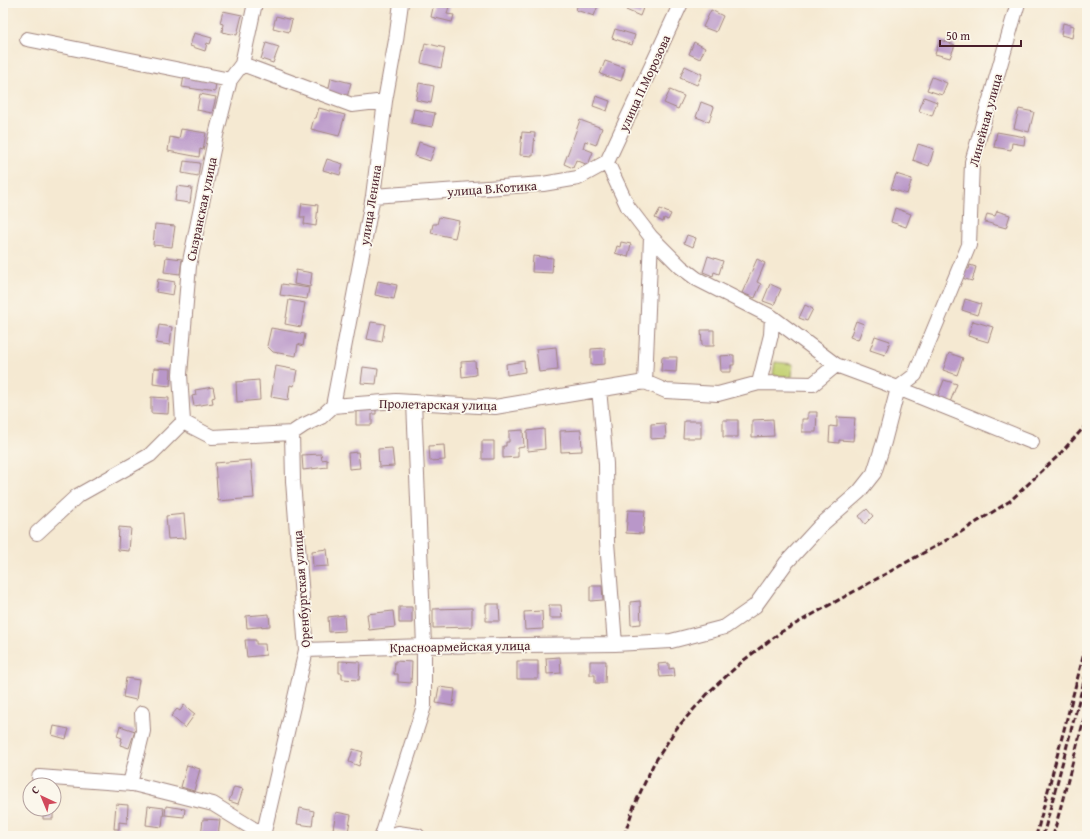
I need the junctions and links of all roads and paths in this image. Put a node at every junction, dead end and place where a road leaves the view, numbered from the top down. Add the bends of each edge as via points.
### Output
1 (255, 3) edge
2 (400, 3) edge
3 (681, 3) edge
4 (1018, 3) edge
5 (26, 39) dead end
6 (242, 64) junction
7 (230, 80) junction
8 (385, 101) junction
9 (607, 162) junction
10 (373, 196) junction
11 (651, 237) junction
12 (772, 317) junction
13 (836, 365) junction
14 (645, 382) junction
15 (759, 383) junction
16 (898, 388) junction
17 (599, 389) junction
18 (414, 402) junction
19 (333, 406) junction
20 (183, 422) junction
21 (292, 433) junction
22 (1032, 442) dead end
23 (37, 533) dead end
24 (615, 644) junction
25 (424, 646) junction
26 (306, 650) junction
27 (142, 713) dead end
28 (62, 779) edge
29 (130, 784) junction
30 (264, 836) edge
31 (382, 836) edge
32 (390, 836) edge
33 (418, 836) edge

1 - 6 street, Сызранская улица
2 - 8 street, улица Ленина
3 - 9 street, улица П.Морозова
4 - 16 street, Линейная улица via 972,162 969,245 915,375
5 - 7 street
6 - 7 street, Сызранская улица
6 - 8 street via 352,105
7 - 20 street, Сызранская улица via 189,266 180,374
8 - 10 street, улица Ленина
9 - 10 street, улица В.Котика via 578,178 543,184
9 - 11 street via 628,207
10 - 19 street, улица Ленина
11 - 12 street via 697,279
11 - 14 street
12 - 13 street
12 - 15 street via 771,335
13 - 15 street, Пролетарская улица via 813,384
13 - 16 street
14 - 15 street, Пролетарская улица via 666,390 718,394
14 - 17 street, Пролетарская улица
16 - 22 street
16 - 24 street, Красноармейская улица via 874,473 859,492 820,526 786,563 755,606 725,627 671,641
17 - 18 street, Пролетарская улица via 495,407
17 - 24 street via 606,464 606,542
18 - 19 street, Пролетарская улица
18 - 25 street
19 - 21 street via 321,417
20 - 21 street via 212,437
20 - 23 street via 150,455 77,496
21 - 26 street, Оренбургская улица via 293,481
24 - 25 street, Красноармейская улица
25 - 26 street, Красноармейская улица
25 - 31 street via 424,706
26 - 30 street, Оренбургская улица
27 - 29 street via 143,731
28 - 29 street
29 - 30 street via 213,804
32 - 33 street via 398,833

